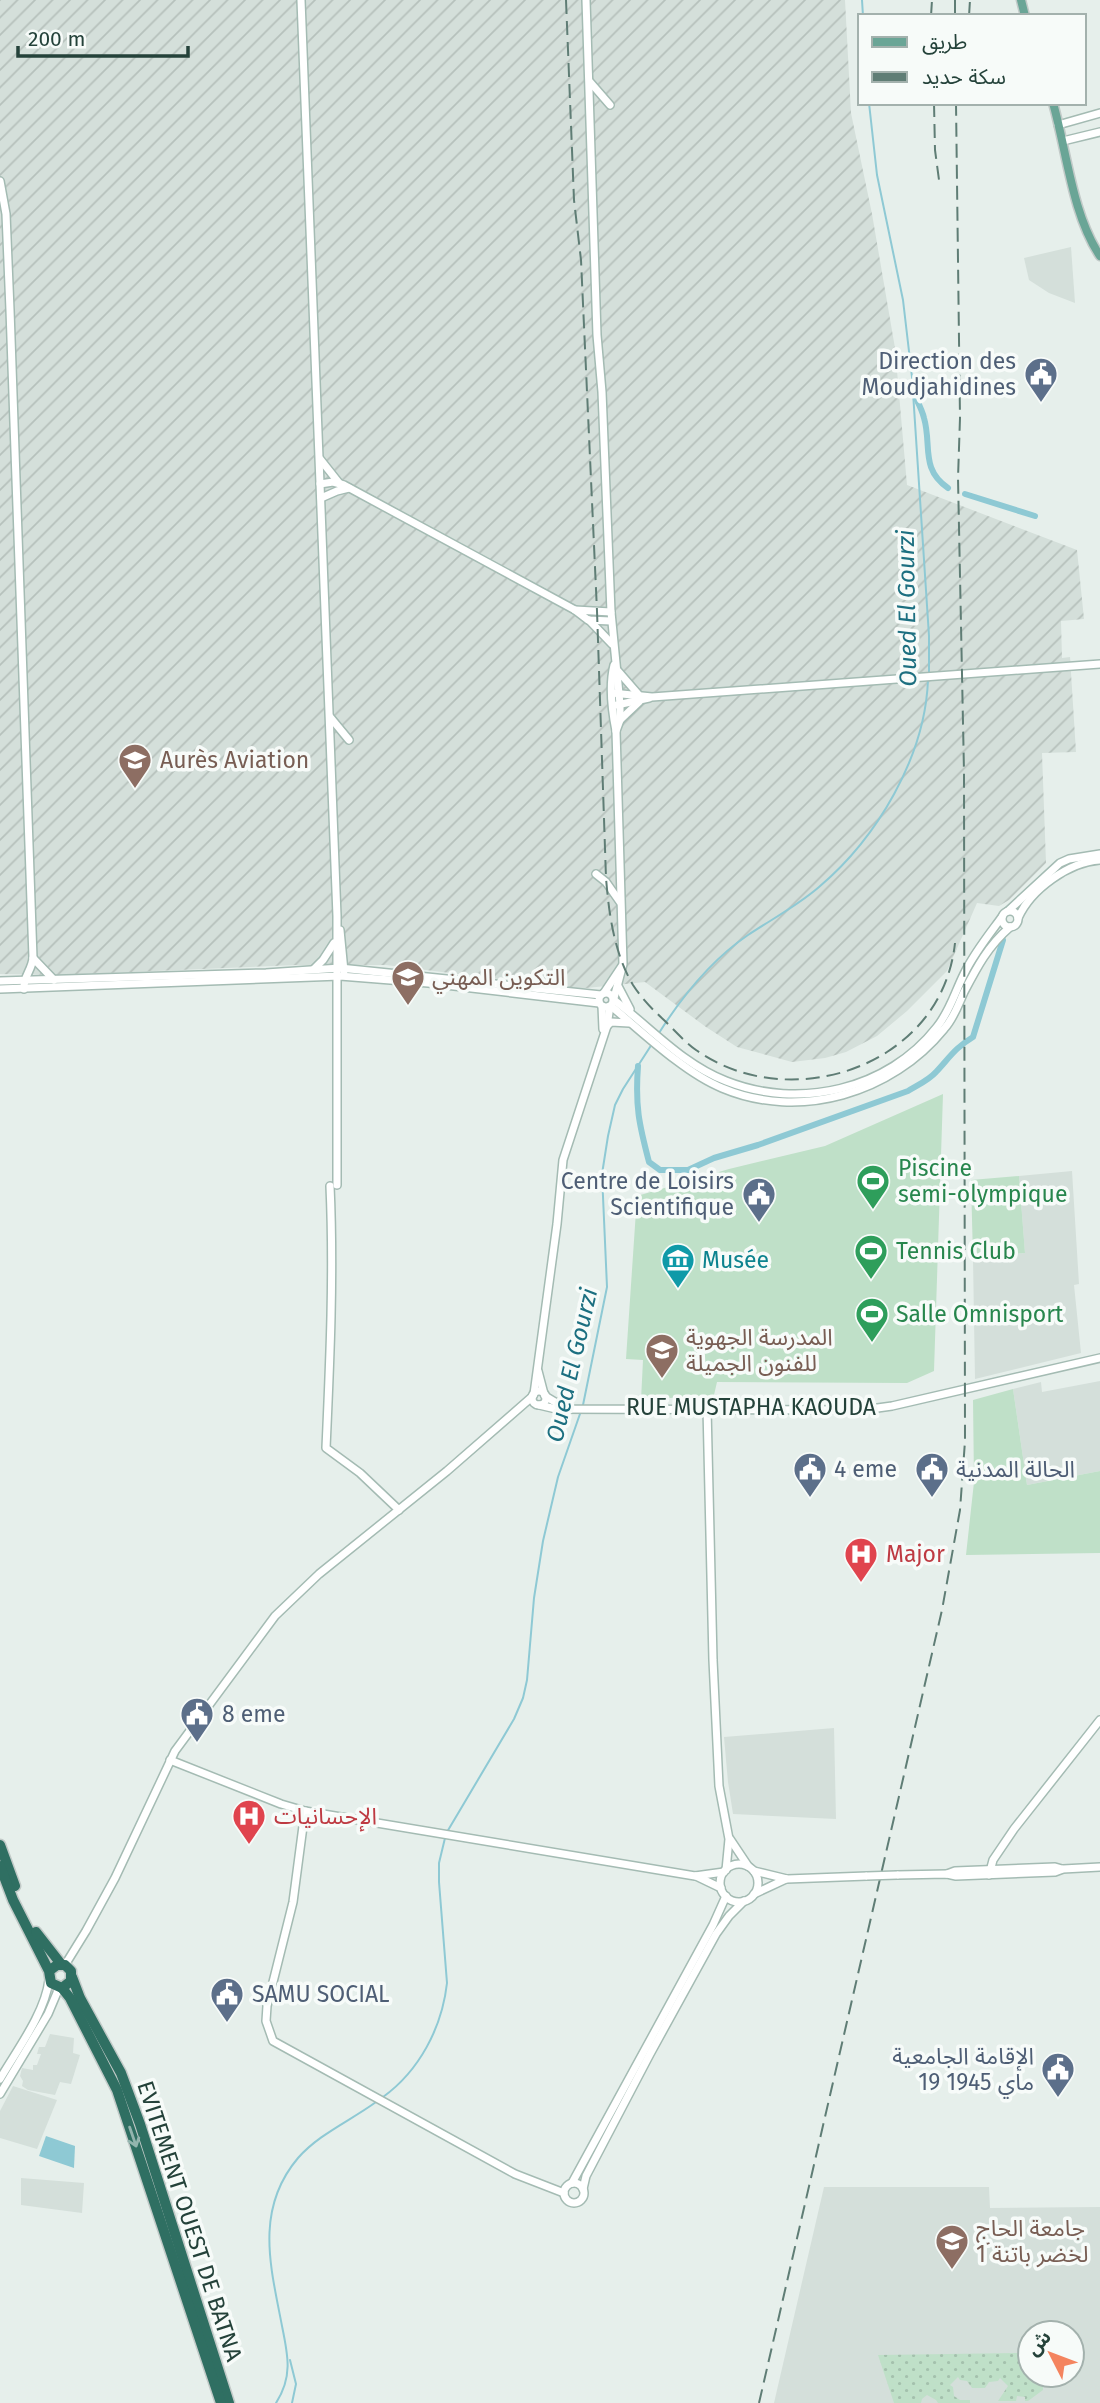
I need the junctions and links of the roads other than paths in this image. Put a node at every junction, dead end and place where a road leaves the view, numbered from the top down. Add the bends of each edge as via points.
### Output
1 (300, 0) edge
2 (586, 0) edge
3 (590, 82) junction
4 (610, 105) dead end
5 (1053, 105) edge
6 (1100, 113) edge
7 (1058, 125) junction
8 (1100, 132) edge
9 (1063, 141) junction
10 (0, 181) edge
11 (1100, 256) edge
12 (319, 457) junction
13 (340, 483) junction
14 (320, 484) junction
15 (350, 488) junction
16 (321, 498) junction
17 (575, 610) junction
18 (611, 612) junction
19 (588, 620) junction
20 (611, 621) junction
21 (612, 645) junction
22 (1100, 664) edge
23 (616, 668) junction
24 (616, 693) junction
25 (639, 698) junction
26 (616, 705) junction
27 (330, 717) junction
28 (620, 720) junction
29 (616, 731) junction
30 (349, 740) dead end
31 (1100, 854) edge
32 (1100, 860) edge
33 (596, 873) dead end
34 (621, 903) junction
35 (1005, 914) junction
36 (337, 916) junction
37 (1018, 918) junction
38 (1010, 927) junction
39 (336, 939) junction
40 (33, 958) junction
41 (622, 965) junction
42 (33, 967) junction
43 (313, 971) junction
44 (340, 972) junction
45 (54, 980) junction
46 (0, 981) edge
47 (42, 981) junction
48 (24, 985) junction
49 (618, 986) junction
50 (0, 989) edge
51 (607, 1001) junction
52 (633, 1019) junction
53 (605, 1030) junction
54 (671, 1051) junction
55 (1100, 1358) edge
56 (537, 1370) junction
57 (533, 1395) junction
58 (545, 1395) junction
59 (538, 1404) junction
60 (707, 1408) junction
61 (565, 1409) junction
62 (515, 1414) junction
63 (399, 1510) junction
64 (1100, 1720) edge
65 (170, 1760) junction
66 (305, 1811) junction
67 (729, 1839) junction
68 (0, 1844) edge
69 (996, 1860) junction
70 (0, 1866) edge
71 (1100, 1867) edge
72 (751, 1869) junction
73 (1006, 1869) junction
74 (1063, 1869) junction
75 (979, 1870) junction
76 (725, 1871) junction
77 (993, 1872) junction
78 (947, 1874) junction
79 (695, 1876) junction
80 (787, 1879) junction
81 (721, 1888) junction
82 (754, 1894) junction
83 (726, 1896) junction
84 (744, 1901) junction
85 (67, 1969) junction
86 (49, 1976) junction
87 (60, 1988) junction
88 (0, 2079) edge
89 (0, 2094) edge
90 (575, 2180) junction
91 (550, 2187) junction
92 (583, 2189) junction
93 (564, 2193) junction
94 (221, 2403) edge
95 (229, 2403) edge

1 - 12 main road
2 - 3 main road
3 - 4 main road
3 - 18 main road
5 - 7 main road
6 - 7 main road
7 - 9 main road
8 - 9 main road
9 - 11 main road via 1088,234
10 - 40 main road via 10,296
12 - 13 main road
12 - 14 main road
13 - 14 main road
13 - 15 main road
14 - 16 main road
15 - 16 main road
15 - 17 main road
16 - 27 main road
17 - 18 main road
17 - 19 main road
18 - 20 main road
19 - 20 main road
19 - 21 main road
20 - 21 main road
21 - 23 main road
22 - 25 main road
23 - 24 main road
23 - 25 main road
24 - 25 main road
24 - 26 main road
25 - 26 main road
25 - 28 main road
26 - 28 main road
26 - 29 main road
27 - 30 main road
27 - 36 main road
28 - 29 main road
29 - 34 main road
31 - 35 main road via 1053,867
32 - 37 main road via 1065,869 1034,896
33 - 34 main road
34 - 41 main road
35 - 37 main road via 1015,913
35 - 38 main road via 1003,924
35 - 54 main road via 976,951 939,1024 906,1059 873,1078 813,1094 766,1092 725,1080
36 - 39 main road
36 - 44 main road
37 - 38 main road
38 - 54 main road via 984,954 954,1016 934,1041 911,1063 857,1091 814,1101 765,1100 722,1088
39 - 43 main road
39 - 44 main road
40 - 42 main road
40 - 45 main road
41 - 49 main road
41 - 51 main road
42 - 47 main road
42 - 48 main road
43 - 44 main road
43 - 45 main road
44 - 48 main road
44 - 51 main road
44 - 63 main road via 326,1448
45 - 47 main road
46 - 48 main road
47 - 48 main road
48 - 50 main road
49 - 51 main road
49 - 52 main road
51 - 52 main road
51 - 53 main road
52 - 53 main road via 611,1022
52 - 54 main road
53 - 56 main road via 563,1160
55 - 60 main road, RUE MUSTAPHA KAOUDA via 876,1409
56 - 57 main road
56 - 58 main road
57 - 58 main road via 540,1391
57 - 59 main road
57 - 62 main road
58 - 59 main road via 544,1403
58 - 61 main road
59 - 61 main road, RUE MUSTAPHA KAOUDA
59 - 62 main road
60 - 61 main road, RUE MUSTAPHA KAOUDA
60 - 67 main road via 719,1786
62 - 63 main road
63 - 65 main road via 275,1616
64 - 69 main road via 1022,1818
65 - 66 main road
65 - 85 main road
66 - 79 main road
66 - 91 main road via 293,1902 267,2006 267,2029 273,2041 516,2174
67 - 72 main road
67 - 76 main road
68 - 85 highway, EVITEMENT OUEST DE BATNA via 38,1937
69 - 73 main road
69 - 75 main road
69 - 77 main road
70 - 86 highway
71 - 74 main road
72 - 76 main road via 738,1864
72 - 80 main road
72 - 82 main road via 757,1886
73 - 74 main road
73 - 77 main road
74 - 77 main road
75 - 77 main road
75 - 78 main road
76 - 79 main road
76 - 81 main road
77 - 78 main road
78 - 80 main road, bridge
79 - 81 main road
80 - 82 main road
81 - 83 main road
82 - 84 main road
83 - 84 main road
83 - 90 main road
84 - 92 main road via 716,1934
85 - 86 highway via 54,1966
85 - 87 highway via 69,1983
85 - 95 highway, EVITEMENT OUEST DE BATNA via 121,2073
86 - 87 highway
86 - 88 main road via 39,2012
87 - 89 main road
87 -> 94 highway, EVITEMENT OUEST DE BATNA via 117,2090
90 - 91 main road
90 - 92 main road
90 - 93 main road
91 - 93 main road
92 - 93 main road via 578,2202 569,2201

